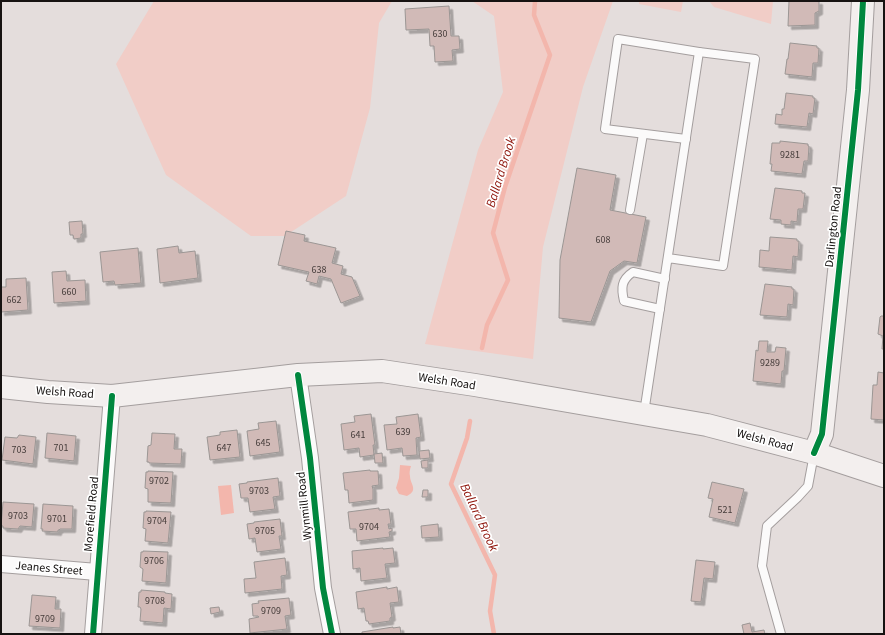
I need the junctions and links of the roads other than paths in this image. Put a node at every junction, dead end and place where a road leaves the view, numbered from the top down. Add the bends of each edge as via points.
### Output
1 (862, 1) edge
2 (699, 52) junction
3 (643, 134) junction
4 (686, 139) junction
5 (630, 210) dead end
6 (668, 258) junction
7 (665, 279) junction
8 (660, 309) junction
9 (298, 376) junction
10 (1, 387) edge
11 (112, 396) junction
12 (644, 414) junction
13 (814, 453) junction
14 (884, 476) edge
15 (1, 564) edge
16 (97, 572) junction
17 (93, 634) edge
18 (332, 634) edge
19 (781, 634) edge

1 - 13 main road, Darlington Road via 858,90 823,426
2 - 3 lane via 618,39 605,129
2 - 4 lane
2 - 6 lane via 755,59 754,66 723,266
3 - 4 lane
3 - 5 lane
4 - 6 lane
6 - 7 lane
7 - 8 lane
7 - 8 lane via 633,272 625,277 621,290 624,301
8 - 12 lane
9 - 11 main road, Welsh Road
9 - 12 main road, Welsh Road via 382,371
9 - 18 street, Wynmill Road via 310,458 323,588
10 - 11 main road, Welsh Road
11 - 16 street, Morefield Road
12 - 13 main road, Welsh Road via 707,425
13 - 14 main road, Welsh Road
13 - 19 lane via 808,486 767,526 762,566
15 - 16 street, Jeanes Street
16 - 17 street, Morefield Road

